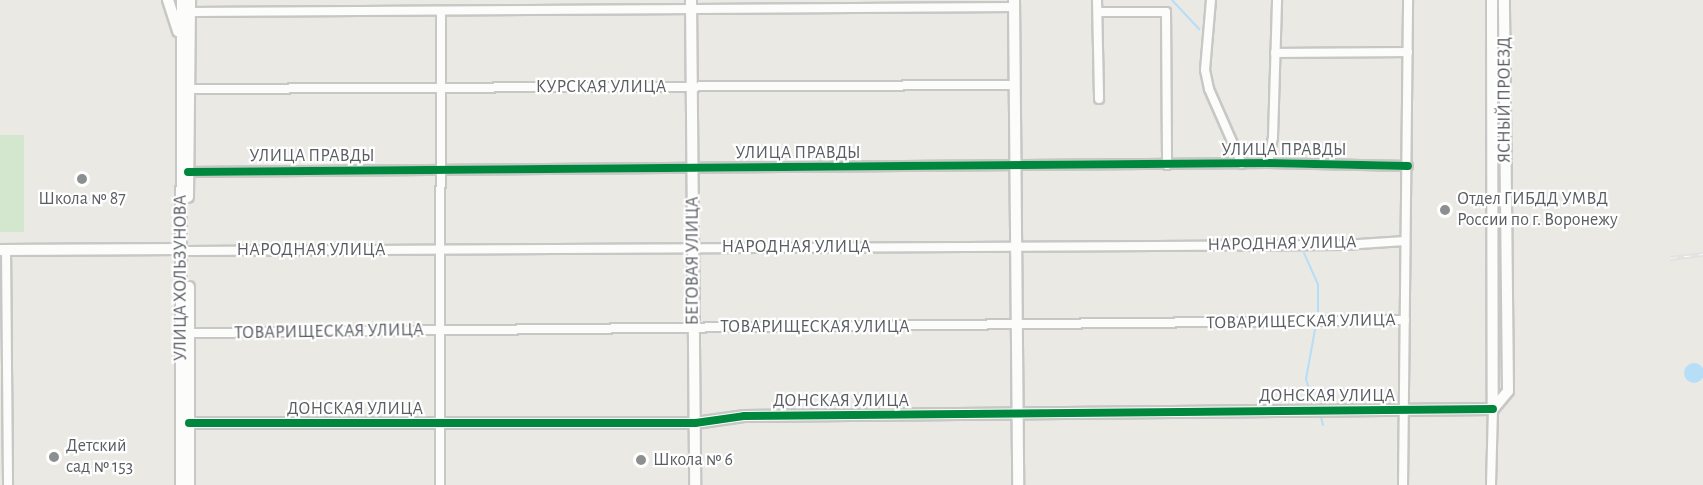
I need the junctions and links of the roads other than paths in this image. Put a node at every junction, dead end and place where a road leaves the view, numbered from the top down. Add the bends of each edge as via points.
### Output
1 (168, 0) edge
2 (182, 0) edge
3 (190, 0) edge
4 (418, 0) edge
5 (1097, 0) edge
6 (1211, 0) edge
7 (1277, 0) edge
8 (1408, 0) edge
9 (1492, 0) edge
10 (1504, 0) edge
11 (691, 3) edge
12 (1014, 3) edge
13 (441, 10) junction
14 (418, 11) junction
15 (190, 12) junction
16 (1098, 12) junction
17 (1408, 52) junction
18 (1275, 53) junction
19 (181, 64) junction
20 (692, 85) junction
21 (1014, 85) junction
22 (441, 88) junction
23 (188, 89) junction
24 (1099, 99) dead end
25 (1268, 163) junction
26 (1242, 164) junction
27 (1167, 165) junction
28 (1408, 166) junction
29 (1015, 167) junction
30 (693, 168) junction
31 (441, 170) junction
32 (188, 172) junction
33 (1405, 241) junction
34 (1016, 246) junction
35 (693, 248) junction
36 (3, 250) edge
37 (185, 250) junction
38 (441, 250) junction
39 (1405, 320) junction
40 (1017, 326) junction
41 (693, 328) junction
42 (441, 331) junction
43 (189, 333) junction
44 (1492, 334) junction
45 (1506, 355) junction
46 (1493, 409) junction
47 (1406, 410) junction
48 (1017, 414) junction
49 (185, 423) junction
50 (695, 423) junction
51 (440, 424) junction
52 (8, 485) edge
53 (181, 485) edge
54 (189, 485) edge
55 (440, 485) edge
56 (695, 485) edge
57 (1018, 485) edge
58 (1403, 485) edge
59 (1491, 485) edge

1 - 19 street via 178,31
2 - 19 street, УЛИЦА ХОЛЬЗУНОВА
3 - 15 street, УЛИЦА ХОЛЬЗУНОВА
4 - 14 street
5 - 16 street
6 - 26 street via 1205,70 1209,89
7 - 18 street
8 - 17 street
9 - 44 street, ЯСНЫЙ ПРОЕЗД
10 - 45 street, ЯСНЫЙ ПРОЕЗД
11 - 12 street
11 - 13 street
11 - 20 street, БЕГОВАЯ УЛИЦА
12 - 21 street
13 - 14 street
13 - 22 street
14 - 15 street
15 - 23 street, УЛИЦА ХОЛЬЗУНОВА
16 - 24 street
16 - 27 street via 1166,12
17 - 18 street
17 - 28 street
18 - 25 street
19 - 37 street, УЛИЦА ХОЛЬЗУНОВА
20 - 21 street, КУРСКАЯ УЛИЦА
20 - 22 street, КУРСКАЯ УЛИЦА
20 - 30 street, БЕГОВАЯ УЛИЦА
21 - 29 street
22 - 23 street, КУРСКАЯ УЛИЦА
22 - 31 street
23 - 32 street, УЛИЦА ХОЛЬЗУНОВА
25 - 26 street, УЛИЦА ПРАВДЫ
25 - 28 street, УЛИЦА ПРАВДЫ
26 - 27 street, УЛИЦА ПРАВДЫ
27 - 29 street, УЛИЦА ПРАВДЫ
28 - 33 street
29 - 30 street, УЛИЦА ПРАВДЫ
29 - 34 street
30 - 31 street, УЛИЦА ПРАВДЫ
30 - 35 street, БЕГОВАЯ УЛИЦА
31 - 32 street, УЛИЦА ПРАВДЫ
31 - 38 street
32 - 37 street, УЛИЦА ХОЛЬЗУНОВА
33 - 34 street, НАРОДНАЯ УЛИЦА
33 - 39 street
34 - 35 street, НАРОДНАЯ УЛИЦА
34 - 40 street
35 - 38 street, НАРОДНАЯ УЛИЦА
35 - 41 street, БЕГОВАЯ УЛИЦА
36 - 37 street
36 - 52 street
37 - 38 street, НАРОДНАЯ УЛИЦА
37 - 43 street, УЛИЦА ХОЛЬЗУНОВА
37 - 49 street, УЛИЦА ХОЛЬЗУНОВА
38 - 42 street
39 - 40 street, ТОВАРИЩЕСКАЯ УЛИЦА
39 - 47 street
40 - 41 street, ТОВАРИЩЕСКАЯ УЛИЦА
40 - 48 street
41 - 42 street, ТОВАРИЩЕСКАЯ УЛИЦА
41 - 50 street, БЕГОВАЯ УЛИЦА
42 - 43 street, ТОВАРИЩЕСКАЯ УЛИЦА
42 - 51 street
43 - 49 street, УЛИЦА ХОЛЬЗУНОВА
44 - 45 street
44 - 46 street, ЯСНЫЙ ПРОЕЗД
45 - 46 street, ЯСНЫЙ ПРОЕЗД via 1508,391
46 - 47 street, ДОНСКАЯ УЛИЦА
46 - 59 street, ЯСНЫЙ ПРОЕЗД
47 - 48 street, ДОНСКАЯ УЛИЦА
47 - 58 street
48 - 50 street, ДОНСКАЯ УЛИЦА via 744,416
48 - 57 street
49 - 51 street, ДОНСКАЯ УЛИЦА
49 - 53 street, УЛИЦА ХОЛЬЗУНОВА
49 - 54 street, УЛИЦА ХОЛЬЗУНОВА
50 - 51 street, ДОНСКАЯ УЛИЦА
50 - 56 street, БЕГОВАЯ УЛИЦА
51 - 55 street

